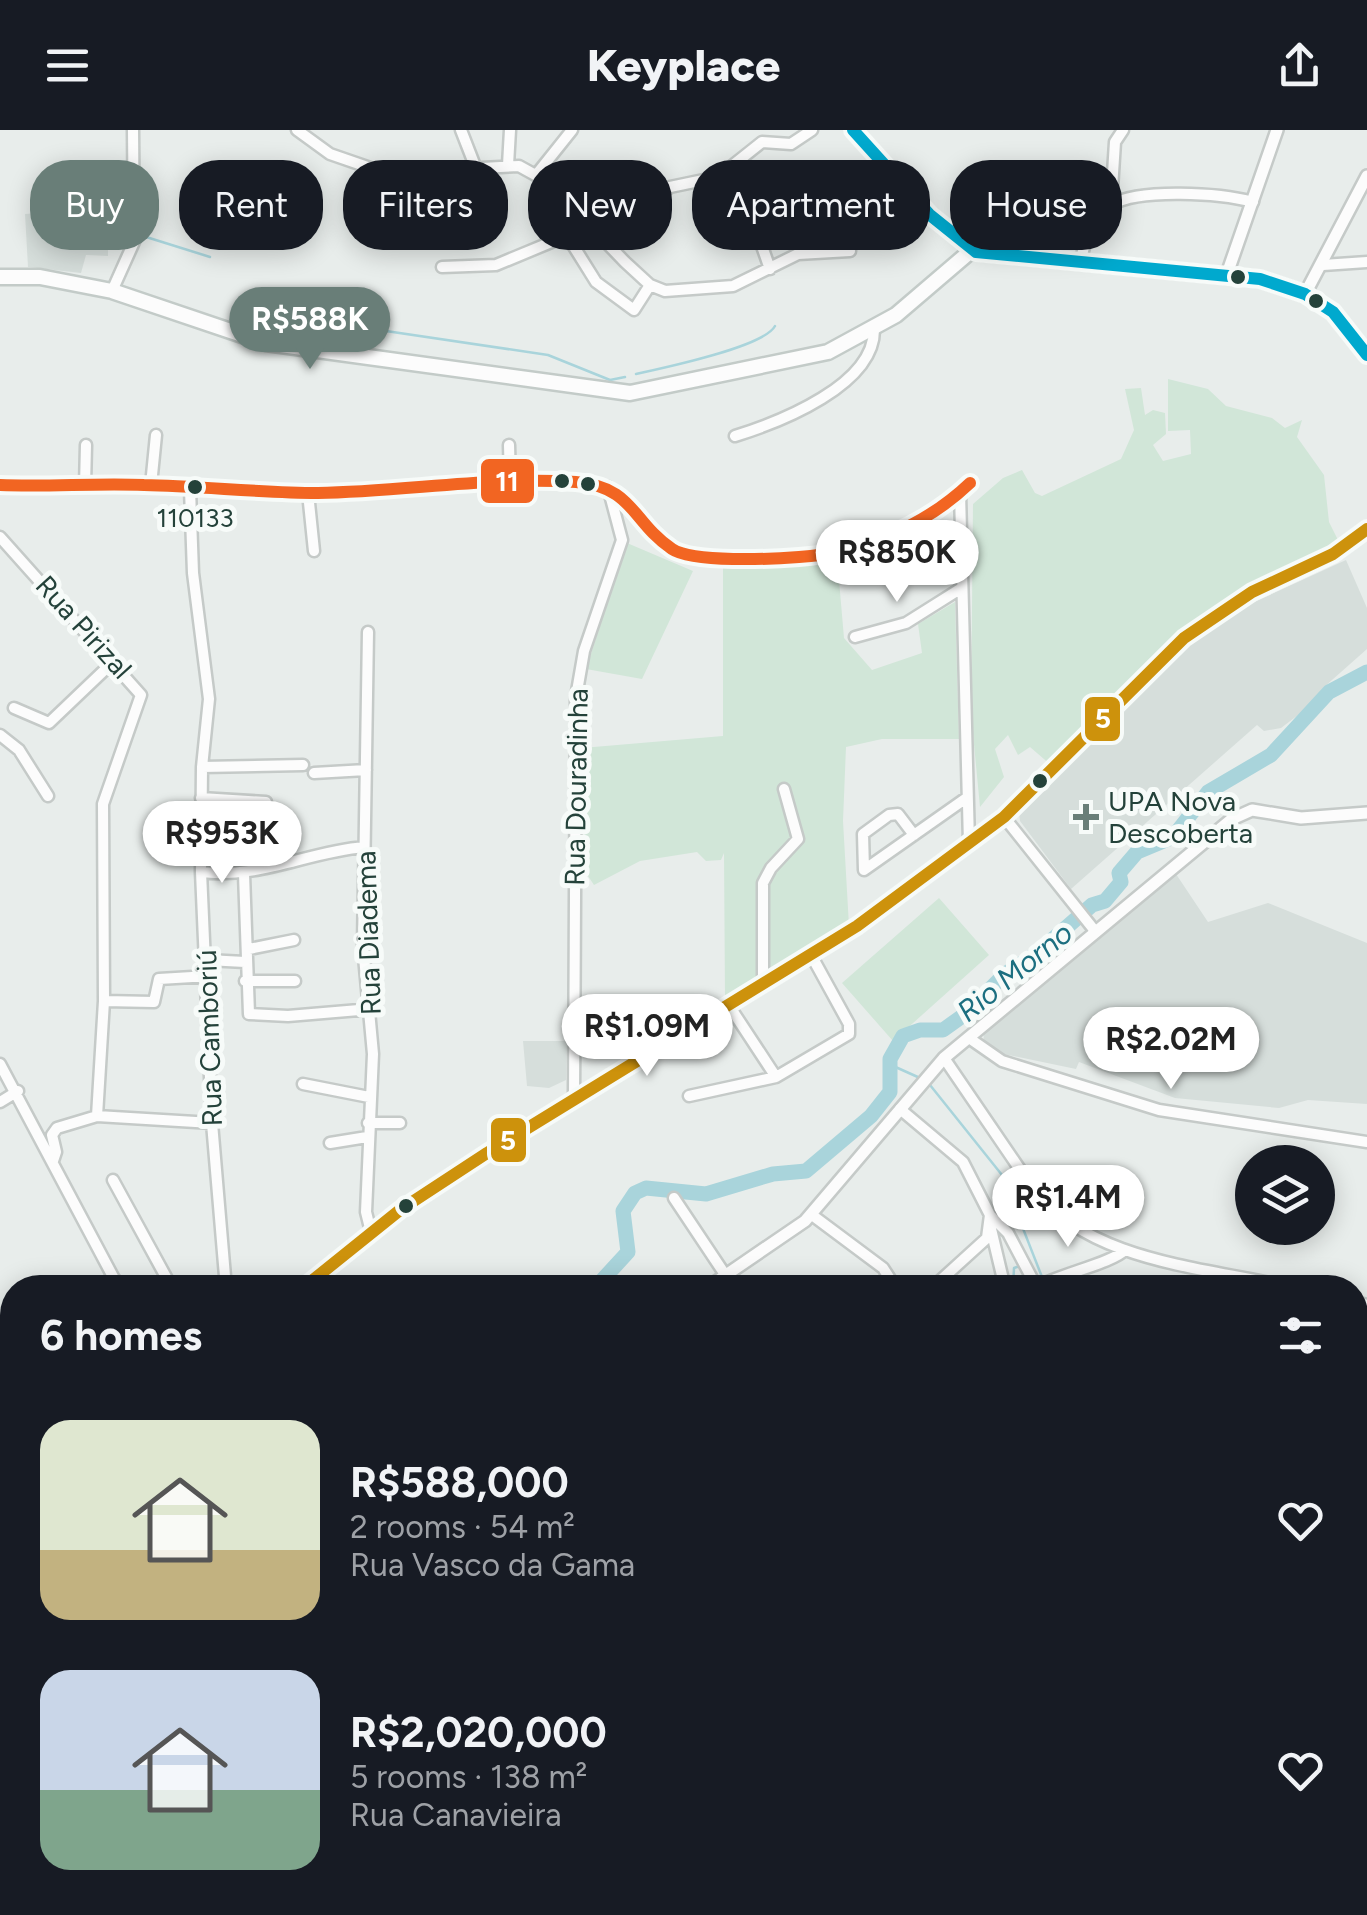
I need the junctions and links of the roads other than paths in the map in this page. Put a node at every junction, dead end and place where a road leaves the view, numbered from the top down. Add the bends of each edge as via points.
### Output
1 (133, 130) edge
2 (461, 130) edge
3 (510, 130) edge
4 (572, 130) edge
5 (812, 130) edge
6 (853, 130) edge
7 (1123, 130) edge
8 (300, 131) edge
9 (1275, 131) edge
10 (345, 160) edge
11 (474, 160) edge
12 (548, 160) edge
13 (741, 160) edge
14 (1114, 160) edge
15 (508, 164) joint
16 (528, 172) edge
17 (1365, 184) edge
18 (1122, 198) edge
19 (1254, 202) junction
20 (950, 232) edge
21 (531, 250) edge
22 (575, 250) edge
23 (614, 250) edge
24 (764, 250) edge
25 (972, 250) joint
26 (1082, 250) edge
27 (850, 251) dead end
28 (1080, 259) junction
29 (1367, 262) edge
30 (1324, 265) junction
31 (442, 267) dead end
32 (770, 268) junction
33 (1227, 274) junction
34 (0, 277) edge
35 (650, 286) junction
36 (112, 291) junction
37 (1306, 294) junction
38 (874, 329) junction
39 (1367, 355) edge
40 (156, 436) dead end
41 (736, 436) dead end
42 (510, 445) dead end
43 (86, 446) dead end
44 (510, 482) junction
45 (970, 483) dead end
46 (0, 485) edge
47 (151, 485) junction
48 (85, 486) junction
49 (608, 487) junction
50 (190, 490) junction
51 (308, 492) junction
52 (960, 493) junction
53 (1367, 529) edge
54 (0, 537) edge
55 (314, 551) dead end
56 (960, 589) junction
57 (368, 632) dead end
58 (854, 637) dead end
59 (114, 661) junction
60 (14, 708) dead end
61 (0, 735) edge
62 (303, 765) dead end
63 (202, 767) junction
64 (366, 770) junction
65 (314, 773) dead end
66 (784, 789) dead end
67 (48, 796) dead end
68 (201, 798) junction
69 (965, 800) junction
70 (266, 802) dead end
71 (1367, 813) edge
72 (1004, 817) junction
73 (201, 820) junction
74 (254, 820) dead end
75 (914, 834) junction
76 (969, 843) junction
77 (364, 846) junction
78 (202, 872) junction
79 (244, 874) junction
80 (1093, 929) junction
81 (294, 940) dead end
82 (249, 949) junction
83 (810, 953) junction
84 (207, 960) junction
85 (245, 962) junction
86 (208, 976) junction
87 (245, 981) junction
88 (295, 981) dead end
89 (763, 982) junction
90 (104, 1001) junction
91 (728, 1004) junction
92 (372, 1009) junction
93 (968, 1038) junction
94 (944, 1058) junction
95 (0, 1064) edge
96 (776, 1077) junction
97 (303, 1084) dead end
98 (18, 1091) junction
99 (690, 1096) dead end
100 (369, 1097) junction
101 (574, 1097) junction
102 (0, 1102) edge
103 (900, 1108) junction
104 (97, 1116) junction
105 (212, 1123) junction
106 (368, 1123) junction
107 (400, 1123) dead end
108 (367, 1137) junction
109 (1367, 1142) edge
110 (330, 1143) dead end
111 (52, 1161) junction
112 (113, 1180) dead end
113 (674, 1198) dead end
114 (812, 1214) junction
115 (990, 1216) junction
116 (991, 1229) junction
117 (371, 1232) junction
118 (1124, 1250) junction
119 (723, 1272) junction
120 (113, 1275) edge
121 (165, 1275) edge
122 (225, 1275) edge
123 (319, 1275) edge
124 (720, 1275) edge
125 (888, 1275) edge
126 (948, 1275) edge
127 (1003, 1275) edge
128 (1031, 1275) edge
129 (1062, 1275) edge
130 (1235, 1275) edge

1 - 36 street via 134,242
2 - 11 street
3 - 15 street
4 - 12 street
5 - 13 street via 792,144 762,142
6 - 20 main road
7 - 14 street
8 - 10 street
9 - 19 street
15 - 16 street
17 - 30 street
18 - 19 street via 1222,194
19 - 33 street
21 - 31 street via 496,264
22 - 35 street via 596,282 634,310
23 - 35 street
24 - 32 street
25 - 28 main road
25 - 38 main road
26 - 28 street
27 - 32 street via 798,254
28 - 33 main road
29 - 30 street
30 - 37 street
32 - 35 street via 732,286 664,292
33 - 37 main road
34 - 36 main road
36 - 38 main road via 266,343 626,392 814,356
37 - 39 main road via 1333,312
38 - 41 street via 867,359 848,379 790,416
40 - 47 street
42 - 44 street
43 - 48 street
44 - 49 street
44 - 51 street
45 - 52 street
46 - 48 street
47 - 48 street
47 - 50 street
49 - 52 street via 672,549 771,558 832,554 875,541
49 - 101 street, Rua Douradinha via 622,540 584,651 576,697
50 - 51 street
50 - 63 street, Rua Camboriú via 209,700
51 - 55 street
52 - 56 street
53 - 72 main road via 1184,638
54 - 59 street, Rua Pirizal
56 - 58 street via 906,623
56 - 69 street
57 - 64 street, Rua Diadema
59 - 60 street via 49,722
59 - 90 street, Rua Pirizal via 142,695 108,783 102,826
61 - 67 street
62 - 63 street
63 - 68 street, Rua Camboriú
64 - 65 street
64 - 77 street, Rua Diadema
66 - 89 street via 798,839 764,884
68 - 70 street
68 - 73 street, Rua Camboriú
69 - 75 street
69 - 76 street
71 - 80 street via 1301,818 1246,811
72 - 76 main road
72 - 80 street
73 - 74 street
73 - 78 street, Rua Camboriú
75 - 75 street via 901,843 864,870 863,834 898,814
76 - 83 main road via 835,942
77 - 79 street
77 - 92 street, Rua Diadema via 363,946
78 - 79 street
78 - 84 street, Rua Camboriú
79 - 82 street
80 - 93 street
81 - 82 street
82 - 85 street
83 - 89 main road
83 - 96 street via 851,1028
84 - 85 street
84 - 86 street, Rua Camboriú
85 - 87 street
86 - 90 street via 159,980 154,1002
86 - 105 street, Rua Camboriú
87 - 88 street
87 - 92 street via 250,1015
89 - 91 main road
90 - 104 street
91 - 96 street
91 - 101 main road
92 - 100 street, Rua Diadema
93 - 94 street
93 - 109 street via 1002,1061 1159,1110
94 - 103 street
94 - 118 street via 1050,1210
95 - 98 street
96 - 99 street
97 - 100 street
98 - 102 street
98 - 111 street
100 - 106 street, Rua Diadema
101 - 117 main road
103 - 114 street
103 - 115 street via 960,1159
104 - 105 street
104 - 111 street via 57,1128
105 - 122 street, Rua Camboriú
106 - 107 street
106 - 108 street, Rua Diadema
108 - 110 street
108 - 117 street, Rua Diadema
111 - 120 street
112 - 121 street
113 - 119 street
114 - 119 street
114 - 125 street
115 - 116 street
115 - 128 street via 1008,1233
116 - 126 street
116 - 127 street
117 - 123 main road
118 - 129 street
118 - 130 street
119 - 124 street

